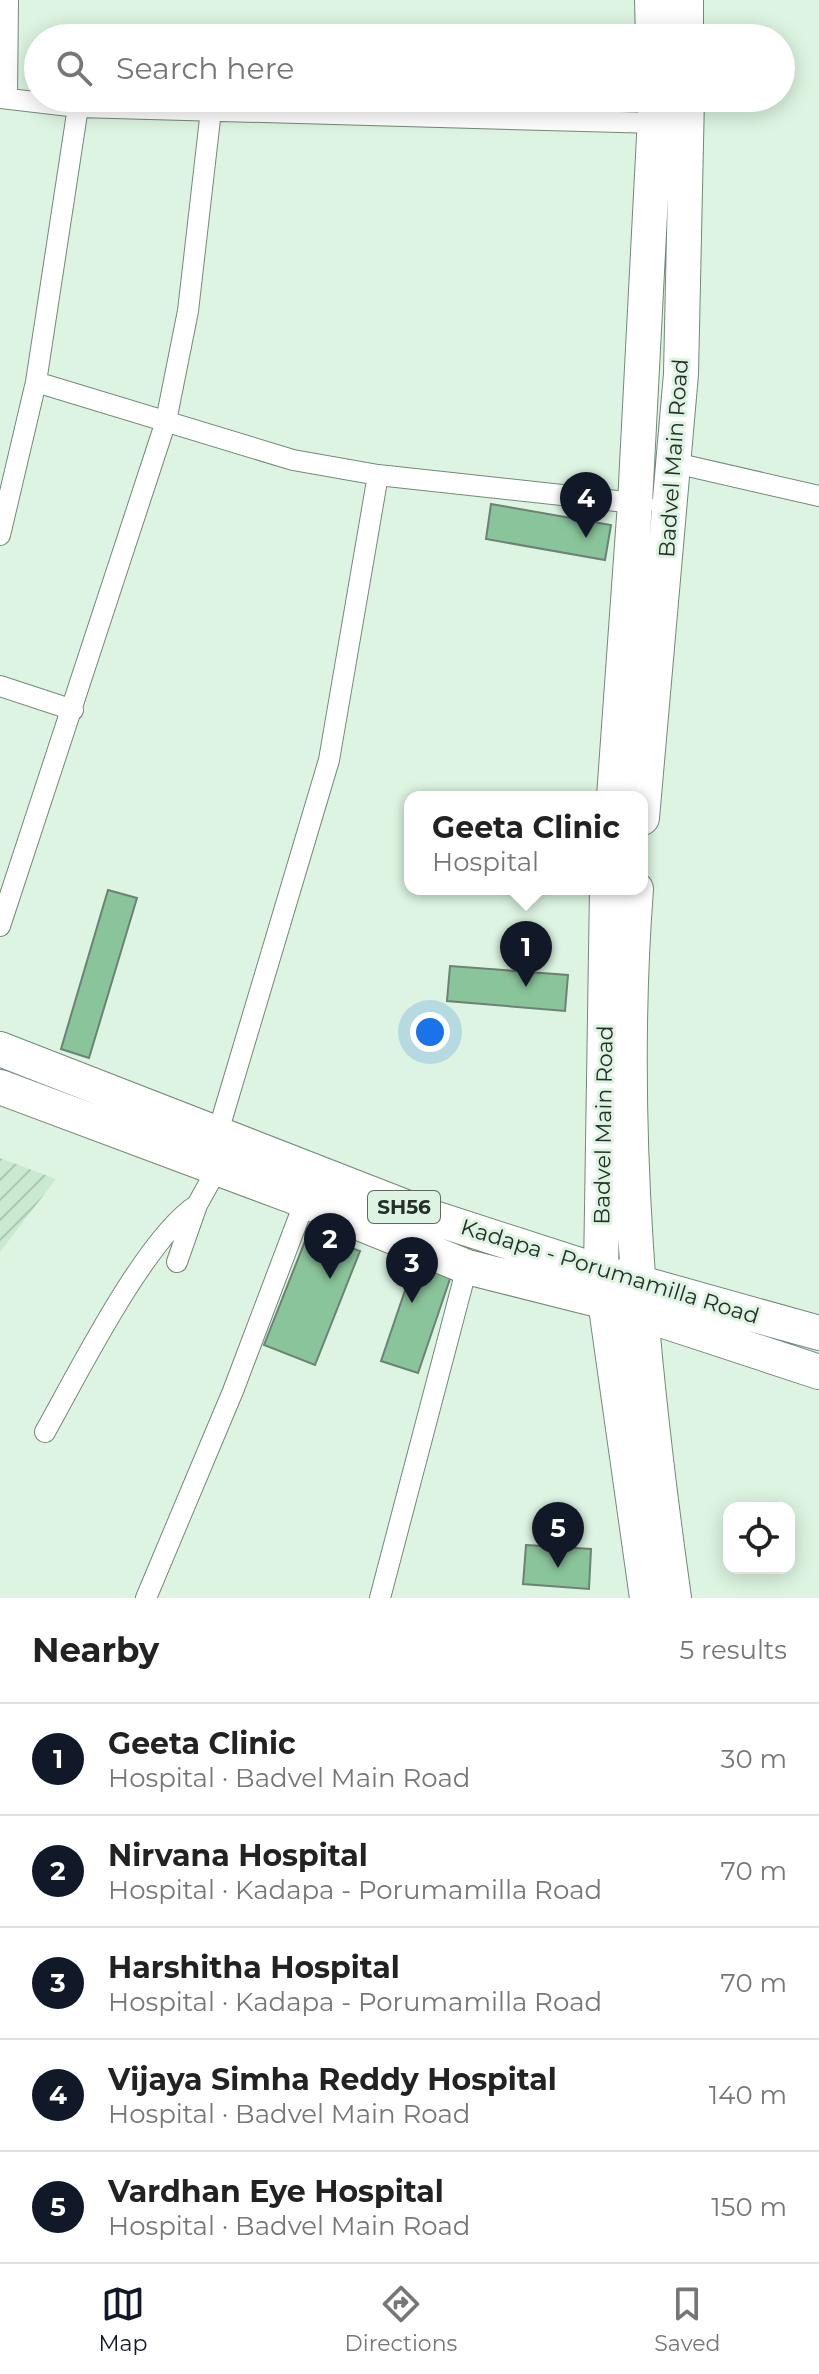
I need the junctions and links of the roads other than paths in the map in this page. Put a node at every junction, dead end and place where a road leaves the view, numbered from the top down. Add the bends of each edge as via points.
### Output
1 (8, 0) edge
2 (652, 0) edge
3 (686, 0) edge
4 (653, 24) edge
5 (686, 24) edge
6 (4, 98) edge
7 (24, 100) edge
8 (77, 112) edge
9 (211, 112) edge
10 (657, 112) edge
11 (687, 112) edge
12 (36, 382) junction
13 (166, 421) junction
14 (675, 463) junction
15 (378, 475) junction
16 (819, 496) edge
17 (635, 503) junction
18 (671, 509) junction
19 (0, 535) edge
20 (0, 686) edge
21 (73, 710) junction
22 (614, 791) edge
23 (645, 791) edge
24 (607, 895) edge
25 (636, 895) edge
26 (0, 926) edge
27 (0, 1049) edge
28 (0, 1087) edge
29 (218, 1132) junction
30 (217, 1169) junction
31 (305, 1201) junction
32 (197, 1205) junction
33 (177, 1262) dead end
34 (467, 1267) junction
35 (636, 1280) junction
36 (604, 1287) junction
37 (640, 1315) junction
38 (819, 1333) edge
39 (819, 1372) edge
40 (45, 1432) dead end
41 (146, 1598) edge
42 (380, 1598) edge
43 (647, 1598) edge
44 (674, 1598) edge

1 - 6 street
2 - 4 main road
3 - 5 main road
6 - 7 street
8 - 12 street
9 - 13 street via 188,311
10 - 17 main road, Badvel Main Road
11 - 14 main road, Badvel Main Road
12 - 13 street
12 - 19 street
13 - 15 street via 293,460
13 - 21 street
14 - 16 street
14 - 18 main road, Badvel Main Road
15 - 17 street
15 - 29 street via 329,760
17 - 18 street
17 - 22 main road, Badvel Main Road
18 - 23 main road, Badvel Main Road
20 - 21 street
21 - 26 street
24 - 36 main road, Badvel Main Road
25 - 35 main road, Badvel Main Road via 630,971
27 - 29 main road, Kadapa - Porumamilla Road / SH56
28 - 30 main road
29 - 36 main road, Kadapa - Porumamilla Road / SH56
30 - 31 main road
30 - 32 street
31 - 34 main road
31 - 41 street
32 - 33 street
32 - 40 street via 170,1227 97,1338
34 - 36 main road
34 - 42 street
35 - 36 main road, Kadapa - Porumamilla Road / SH56
35 - 37 main road, Badvel Main Road
35 - 38 main road, Kadapa - Porumamilla Road / SH56
36 - 37 main road
36 - 43 main road, Badvel Main Road
37 - 39 main road
37 - 44 main road, Badvel Main Road

